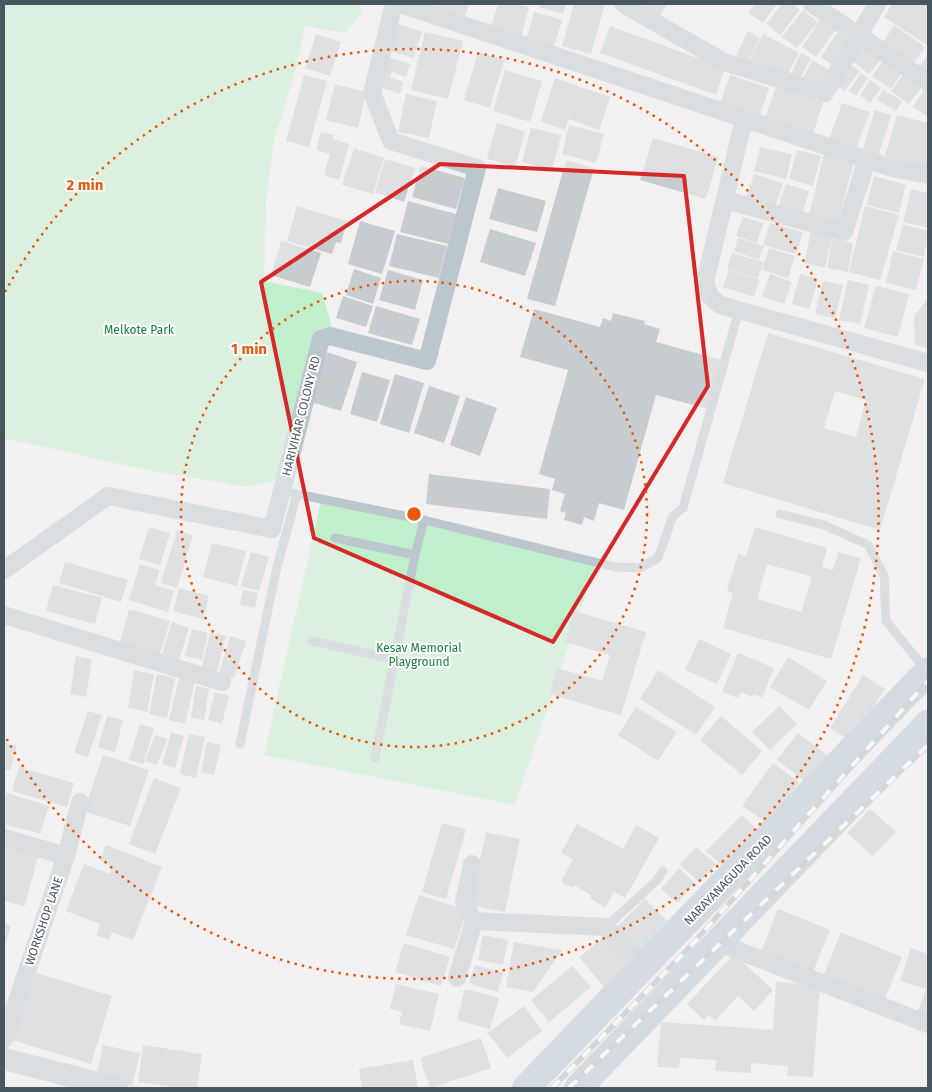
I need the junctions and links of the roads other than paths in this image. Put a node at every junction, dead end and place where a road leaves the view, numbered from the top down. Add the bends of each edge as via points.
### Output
1 (394, 4) edge
2 (400, 4) edge
3 (623, 4) edge
4 (812, 4) edge
5 (877, 4) edge
6 (859, 35) junction
7 (928, 82) edge
8 (744, 119) junction
9 (867, 160) junction
10 (928, 175) edge
11 (725, 200) junction
12 (739, 310) junction
13 (928, 364) edge
14 (289, 493) junction
15 (780, 514) dead end
16 (424, 520) junction
17 (335, 538) dead end
18 (415, 555) junction
19 (4, 570) edge
20 (4, 615) edge
21 (312, 641) dead end
22 (394, 659) junction
23 (928, 672) edge
24 (222, 682) dead end
25 (928, 724) edge
26 (240, 744) dead end
27 (375, 758) dead end
28 (80, 802) dead end
29 (4, 838) edge
30 (66, 856) junction
31 (472, 864) dead end
32 (663, 871) dead end
33 (732, 876) junction
34 (757, 900) junction
35 (474, 922) junction
36 (606, 927) junction
37 (716, 942) junction
38 (644, 968) junction
39 (458, 978) dead end
40 (928, 1024) edge
41 (4, 1039) edge
42 (4, 1060) edge
43 (117, 1088) edge
44 (526, 1088) edge
45 (578, 1088) edge

1 - 14 street, HARIVIHAR COLONY RD via 372,93 391,141 477,168 426,361 330,336 321,339
2 - 8 street
3 - 6 street via 724,62 825,93
4 - 6 street
5 - 6 street
6 - 7 street
8 - 9 street
8 - 11 street
9 - 10 street
9 - 11 street via 844,232
11 - 12 street via 705,282 710,296 720,305
12 - 13 street
12 - 16 lane via 683,508 673,516 658,558 640,568 615,567
14 - 16 lane
14 - 19 street, HARIVIHAR COLONY RD via 272,529 108,496
14 - 26 lane
15 - 23 lane via 824,525 868,545 884,575 886,621
16 - 18 lane
17 - 18 lane
18 - 22 lane
20 - 24 street
21 - 22 lane
22 - 27 lane
23 - 33 main road, NARAYANAGUDA ROAD
25 - 34 main road
28 - 30 street, WORKSHOP LANE
29 - 30 street
30 - 41 street, WORKSHOP LANE
31 - 35 street via 464,902
32 - 36 lane
33 - 34 main road
33 - 38 main road, NARAYANAGUDA ROAD
34 - 37 main road
35 - 36 street
35 - 39 street
36 - 38 street
37 - 40 street
37 - 45 main road
38 - 44 main road, NARAYANAGUDA ROAD
42 - 43 street

